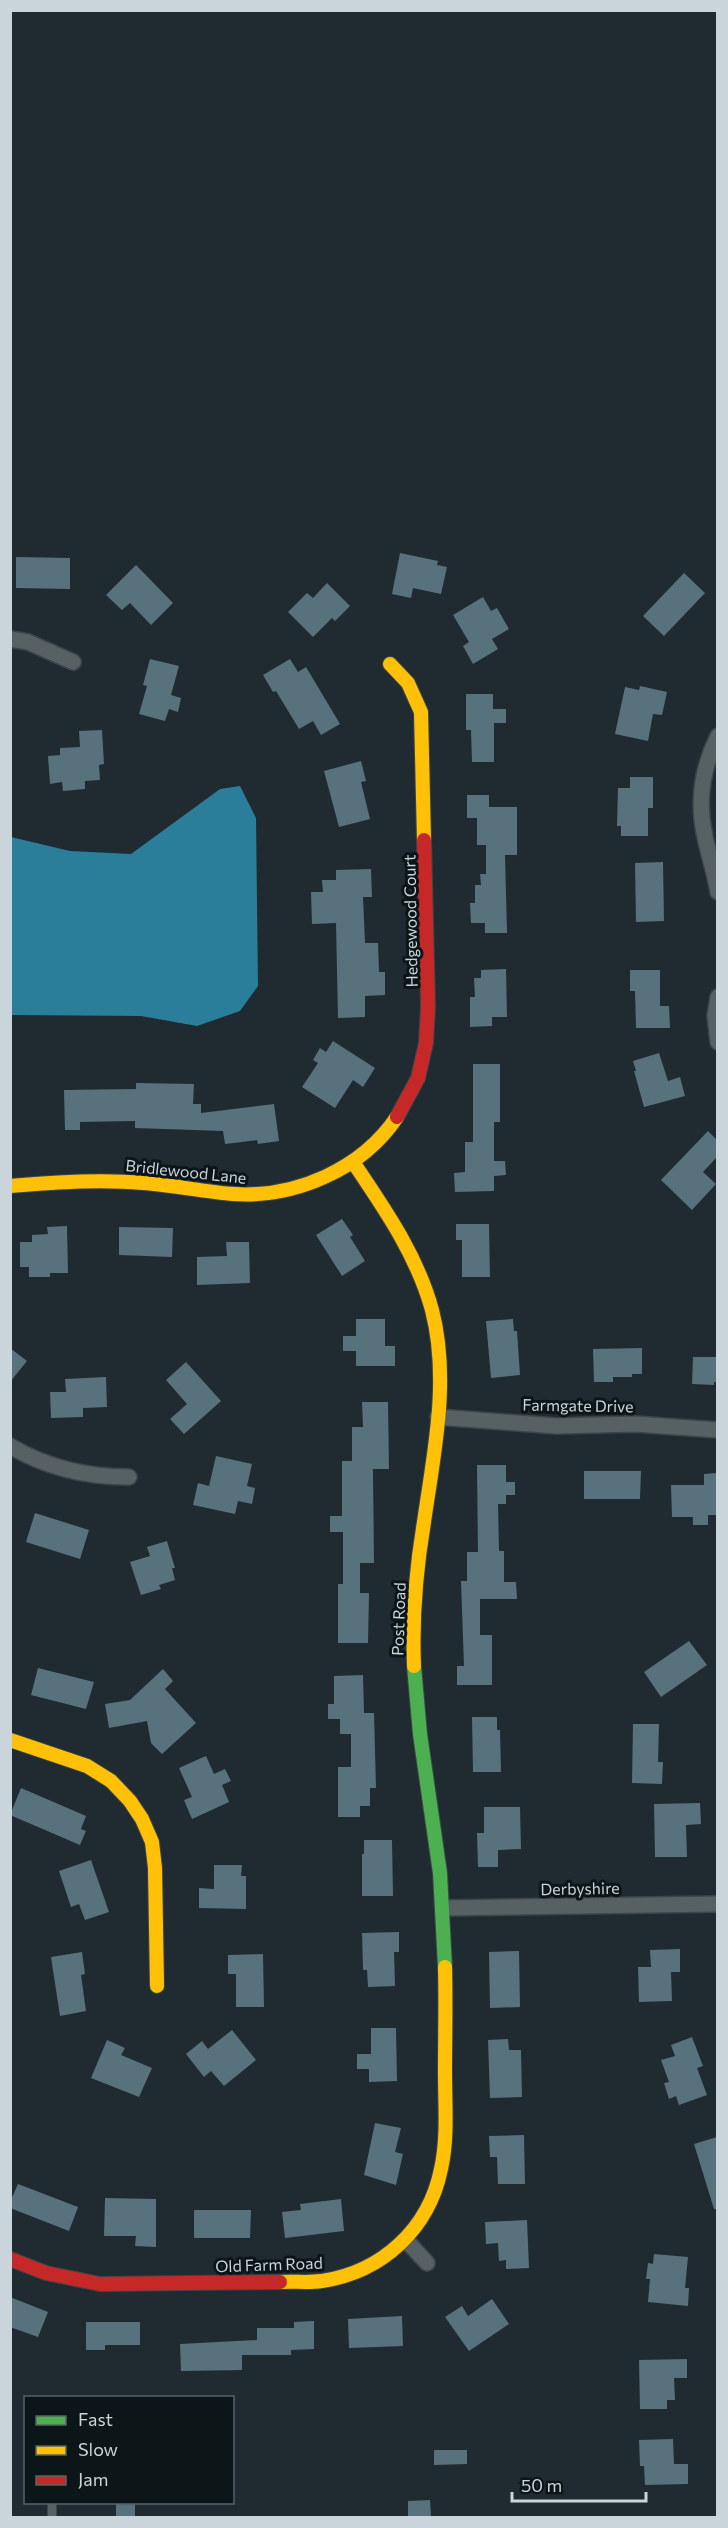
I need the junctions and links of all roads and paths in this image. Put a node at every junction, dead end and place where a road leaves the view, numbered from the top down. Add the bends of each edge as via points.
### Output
1 (10, 639) edge
2 (73, 662) dead end
3 (390, 664) dead end
4 (717, 736) edge
5 (717, 892) edge
6 (717, 997) edge
7 (717, 1042) edge
8 (353, 1162) junction
9 (10, 1186) edge
10 (438, 1417) junction
11 (717, 1430) edge
12 (10, 1446) edge
13 (129, 1477) dead end
14 (10, 1740) edge
15 (717, 1904) edge
16 (443, 1908) junction
17 (157, 1986) dead end
18 (445, 2098) joint
19 (406, 2240) junction
20 (10, 2259) edge
21 (428, 2262) dead end

1 - 2 street via 28,642
3 - 8 street, Hedgewood Court via 408,684 421,712 427,1032 418,1077 409,1098 375,1143
4 - 5 street via 702,781 701,810
6 - 7 street
8 - 9 street, Bridlewood Lane via 331,1176 296,1188 253,1194 138,1181 57,1181
8 - 10 street, Post Road via 402,1236 428,1293 440,1358
10 - 11 street, Farmgate Drive via 556,1426 635,1424
10 - 16 street, Post Road via 417,1566 413,1646 419,1743 435,1827
12 - 13 street via 75,1473
14 - 17 street via 87,1766 111,1781 142,1820 152,1842 155,1868
15 - 16 street, Derbyshire
16 - 18 street, Post Road
18 - 19 street, Old Farm Road via 438,2183 420,2222
19 - 20 street, Old Farm Road via 371,2266 320,2281 100,2284 70,2280
19 - 21 street

